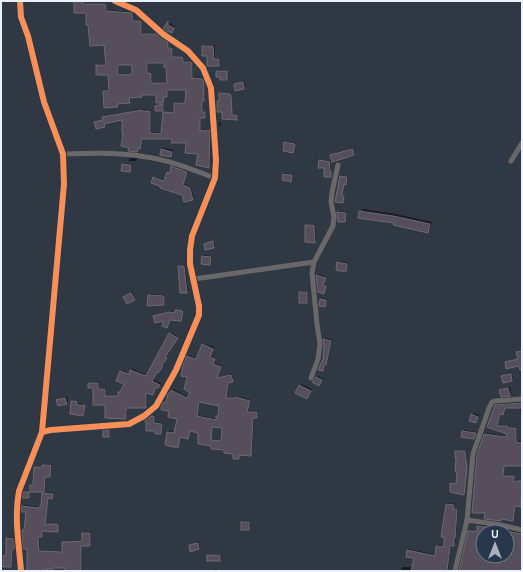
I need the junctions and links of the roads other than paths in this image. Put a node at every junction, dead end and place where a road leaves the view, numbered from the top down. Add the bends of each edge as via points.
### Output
1 (20, 1) edge
2 (115, 1) edge
3 (522, 143) edge
4 (63, 154) junction
5 (511, 161) dead end
6 (338, 165) dead end
7 (215, 178) junction
8 (314, 262) junction
9 (194, 279) junction
10 (311, 378) dead end
11 (522, 399) edge
12 (42, 432) junction
13 (467, 520) junction
14 (522, 530) edge
15 (21, 571) edge
16 (455, 571) edge

1 - 4 street via 21,17 44,102
2 - 7 street via 136,10 163,34 188,51 203,68 211,88
3 - 5 street
4 - 7 street via 146,156
4 - 12 street via 64,184
6 - 8 street via 332,192 334,226
7 - 9 street via 192,236 190,264
8 - 9 street
8 - 10 street via 313,280 320,344
9 - 12 street via 199,315 176,370 156,406 130,424
11 - 13 street via 496,400 491,403 473,454
12 - 15 street via 17,501
13 - 14 street
13 - 16 street

